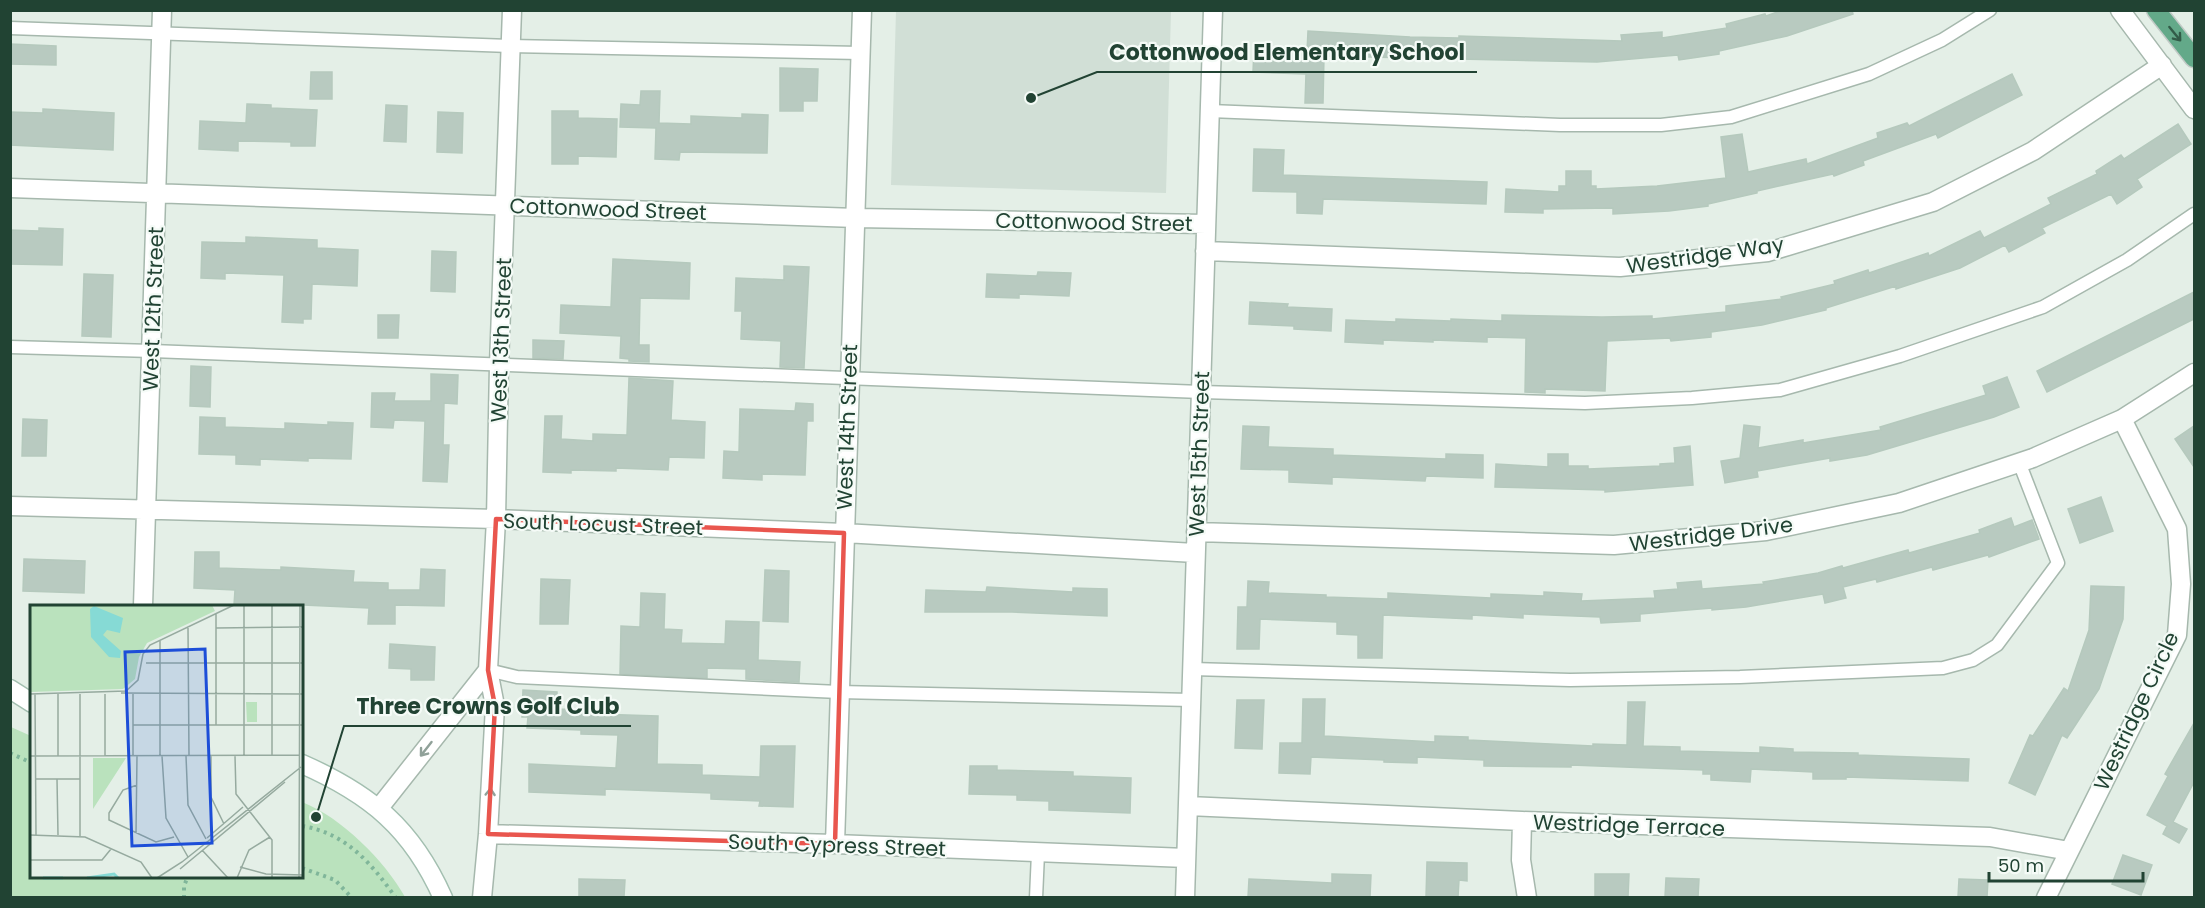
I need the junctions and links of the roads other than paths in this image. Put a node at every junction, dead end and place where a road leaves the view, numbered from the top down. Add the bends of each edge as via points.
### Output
1 (162, 10) edge
2 (512, 10) edge
3 (861, 10) edge
4 (1213, 10) edge
5 (1990, 10) edge
6 (2120, 10) edge
7 (2156, 10) edge
8 (10, 28) edge
9 (161, 33) junction
10 (510, 46) junction
11 (860, 53) junction
12 (2194, 58) edge
13 (2162, 65) junction
14 (2194, 109) edge
15 (1210, 111) junction
16 (10, 188) edge
17 (156, 193) junction
18 (505, 206) junction
19 (2194, 214) edge
20 (856, 218) junction
21 (1206, 224) junction
22 (1205, 252) junction
23 (10, 347) edge
24 (152, 351) junction
25 (499, 365) junction
26 (2194, 373) edge
27 (849, 378) junction
28 (1201, 392) junction
29 (2122, 419) junction
30 (2019, 462) junction
31 (10, 506) edge
32 (147, 509) junction
33 (496, 519) junction
34 (1196, 532) junction
35 (844, 533) junction
36 (1196, 553) junction
37 (144, 605) edge
38 (1192, 669) junction
39 (488, 670) junction
40 (10, 689) edge
41 (839, 692) junction
42 (1191, 700) junction
43 (30, 702) edge
44 (303, 764) edge
45 (1188, 806) junction
46 (379, 808) junction
47 (1522, 821) junction
48 (488, 834) junction
49 (835, 844) junction
50 (2069, 850) junction
51 (1038, 853) junction
52 (1186, 858) junction
53 (442, 897) edge
54 (482, 897) edge
55 (1036, 897) edge
56 (1185, 897) edge
57 (1527, 897) edge
58 (2046, 897) edge

1 - 9 street, West 12th Street
2 - 10 street, West 13th Street
3 - 11 street, West 14th Street
4 - 15 street, West 15th Street
5 - 15 lane via 1942,40 1869,74 1731,117 1661,125 1560,125
6 - 13 street
7 -> 12 main road
8 - 9 lane
9 - 10 lane
9 - 17 street, West 12th Street
10 - 11 lane
10 - 18 street, West 13th Street
11 - 20 street, West 14th Street
13 - 14 street
13 - 22 street, Westridge Way via 2033,151 1933,202 1767,252 1620,267
15 - 21 street, West 15th Street
16 - 17 street, Cottonwood Street
17 - 18 street, Cottonwood Street
17 - 24 street, West 12th Street
18 - 20 street, Cottonwood Street
18 - 25 street, West 13th Street
19 - 28 lane via 2127,260 2043,307 1900,356 1780,390 1585,403
20 - 21 street, Cottonwood Street
20 - 27 street, West 14th Street
21 - 22 street, West 15th Street
22 - 28 street, West 15th Street
23 - 24 lane
24 - 25 lane
24 - 32 street, West 12th Street
25 - 27 lane
25 - 33 street, West 13th Street
26 - 29 street, Westridge Drive
27 - 28 lane
27 - 35 street, West 14th Street
28 - 34 street, West 15th Street
29 - 30 street, Westridge Drive
29 - 50 street, Westridge Circle via 2177,529 2181,584 2177,634
30 - 34 street, Westridge Drive via 1899,503 1766,531 1614,545
30 - 38 lane via 2058,563 1997,645 1973,660 1943,668 1570,680
31 - 32 street, South Locust Street
32 - 33 street, South Locust Street
32 - 37 street, West 12th Street
33 - 35 street, South Locust Street
33 - 39 street, West 13th Street
34 - 36 street, West 15th Street
35 - 36 street, South Locust Street
35 - 41 street, West 14th Street
36 - 38 street, West 15th Street
38 - 42 street, West 15th Street
39 - 41 lane via 517,677
39 -> 46 street
48 -> 39 street, West 13th Street via 495,706
40 - 43 street
41 - 42 lane
41 - 49 street, West 14th Street
42 - 45 street, West 15th Street
44 - 46 street
45 - 47 street, Westridge Terrace
45 - 52 street, West 15th Street
46 - 53 street via 417,852
47 - 50 street, Westridge Terrace via 1990,837
47 - 57 street via 1521,860
48 - 49 street, South Cypress Street
48 - 54 street, West 13th Street
49 - 51 street, South Cypress Street
50 - 58 street, Westridge Circle
51 - 52 street, South Cypress Street
51 - 55 lane
52 - 56 street, West 15th Street

